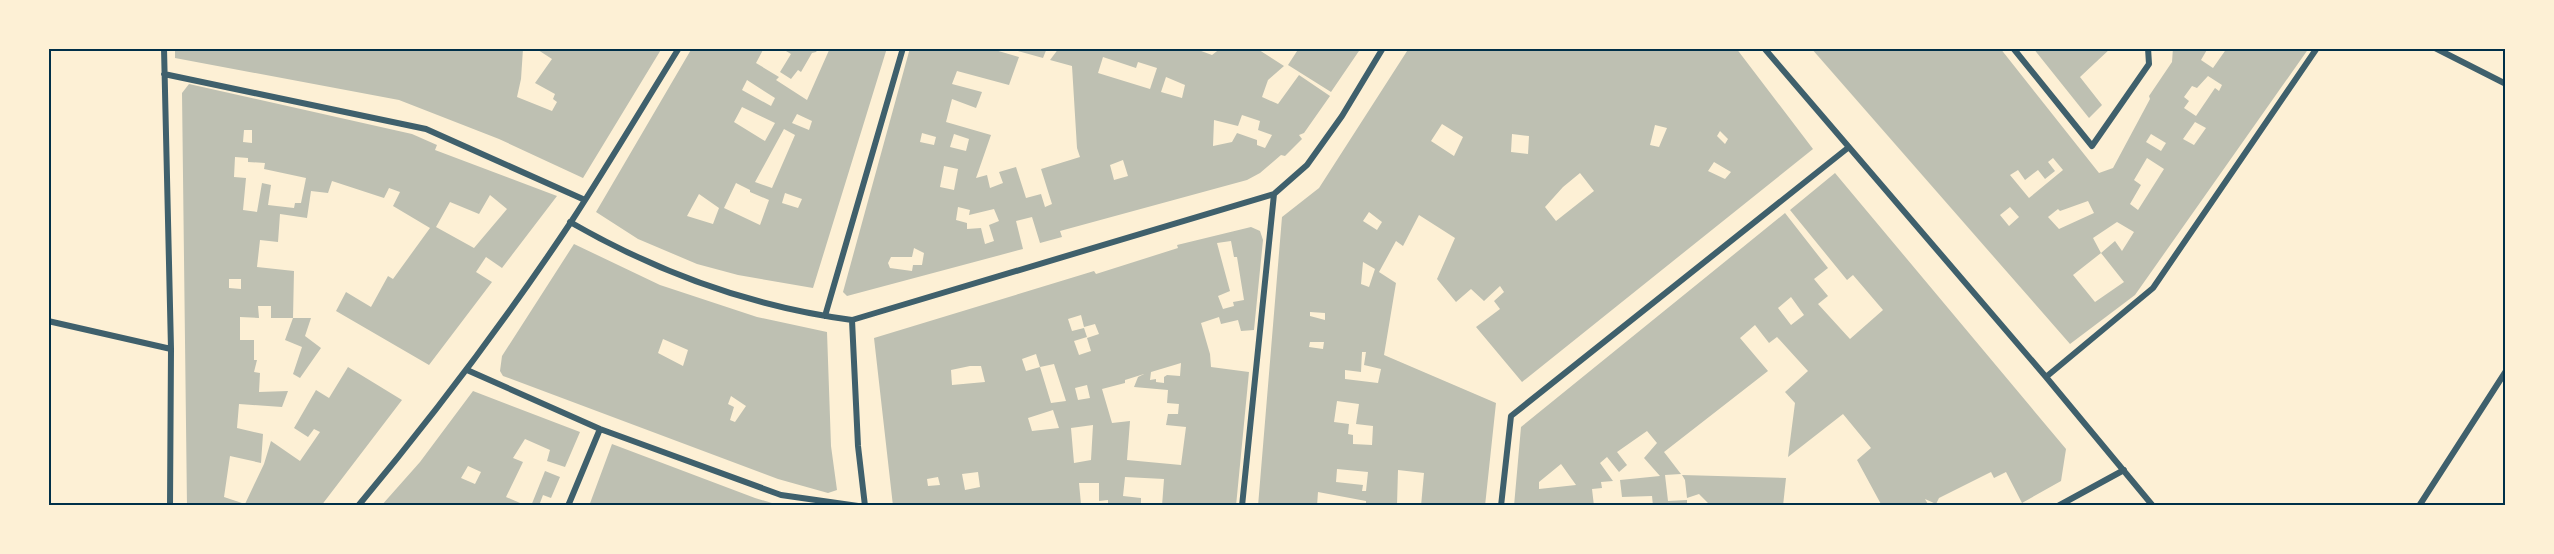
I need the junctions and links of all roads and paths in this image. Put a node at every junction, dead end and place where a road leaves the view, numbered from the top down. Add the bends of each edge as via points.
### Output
1 (164, 48) edge
2 (679, 48) edge
3 (903, 48) edge
4 (1383, 48) edge
5 (1764, 48) edge
6 (2013, 48) edge
7 (2148, 48) edge
8 (2317, 48) edge
9 (2435, 48) edge
10 (2447, 51) edge
11 (164, 74) junction
12 (2506, 84) edge
13 (1849, 147) junction
14 (1274, 194) junction
15 (585, 200) junction
16 (570, 222) junction
17 (825, 316) junction
18 (852, 320) junction
19 (48, 321) edge
20 (171, 349) junction
21 (467, 370) junction
22 (2506, 371) edge
23 (2046, 377) junction
24 (600, 429) junction
25 (2124, 470) junction
26 (170, 506) edge
27 (358, 506) edge
28 (568, 506) edge
29 (858, 506) edge
30 (865, 506) edge
31 (1242, 506) edge
32 (1501, 506) edge
33 (2058, 506) edge
34 (2153, 506) edge
35 (2419, 506) edge

1 - 11 street
2 - 15 street
3 - 17 street
4 - 14 street via 1307,165
5 - 13 street
6 - 7 street via 2092,146 2149,64
8 - 23 street via 2153,288
9 - 10 street
10 - 12 street
11 - 15 street via 426,129
11 - 20 street
13 - 23 street
13 - 32 street via 1511,416
14 - 18 street
14 - 31 street
15 - 16 street
16 - 17 street via 676,275 744,297
16 - 21 street
17 - 18 street
18 - 30 street
19 - 20 street
20 - 26 street
21 - 24 street
21 - 27 street
22 - 35 street
23 - 25 street
24 - 28 street
24 - 29 street via 781,495
25 - 33 street
25 - 34 street

